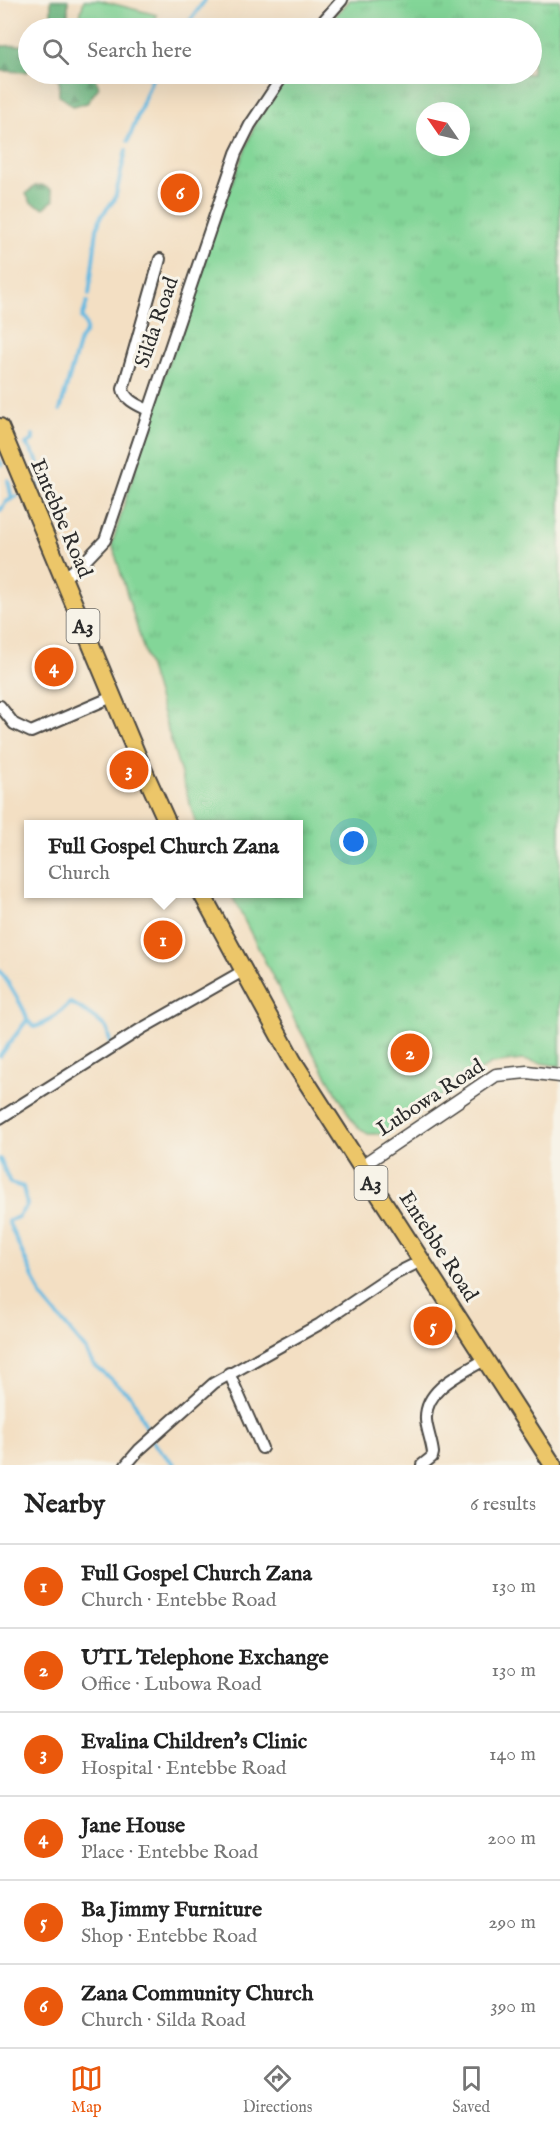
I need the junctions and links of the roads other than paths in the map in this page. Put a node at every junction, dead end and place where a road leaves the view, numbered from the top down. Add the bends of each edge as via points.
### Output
1 (342, 0) edge
2 (326, 18) edge
3 (277, 84) edge
4 (160, 259) dead end
5 (148, 410) junction
6 (0, 427) edge
7 (64, 579) junction
8 (112, 698) junction
9 (0, 706) edge
10 (166, 820) edge
11 (204, 898) edge
12 (243, 971) junction
13 (560, 1076) edge
14 (0, 1118) edge
15 (360, 1167) junction
16 (422, 1261) junction
17 (486, 1359) junction
18 (229, 1373) junction
19 (262, 1448) dead end
20 (553, 1459) edge
21 (126, 1465) edge
22 (422, 1465) edge

1 - 2 street
3 - 5 street, Silda Road via 236,153
4 - 5 street via 123,389 124,395
5 - 7 street, Silda Road via 105,540
6 - 7 main road, Entebbe Road / A3
7 - 8 main road, Entebbe Road / A3
8 - 9 street via 31,732 14,724
8 - 10 main road, Entebbe Road / A3
11 - 12 main road, Entebbe Road / A3
12 - 14 street via 141,1029
12 - 15 main road, Entebbe Road / A3 via 293,1061
13 - 15 street, Lubowa Road via 527,1072 496,1075
15 - 16 main road, Entebbe Road / A3
16 - 17 main road, Entebbe Road / A3
16 - 18 street via 393,1275 320,1324
17 - 20 main road, Entebbe Road / A3
17 - 22 street via 444,1385 431,1399 426,1422 433,1453
18 - 19 street
18 - 21 street

